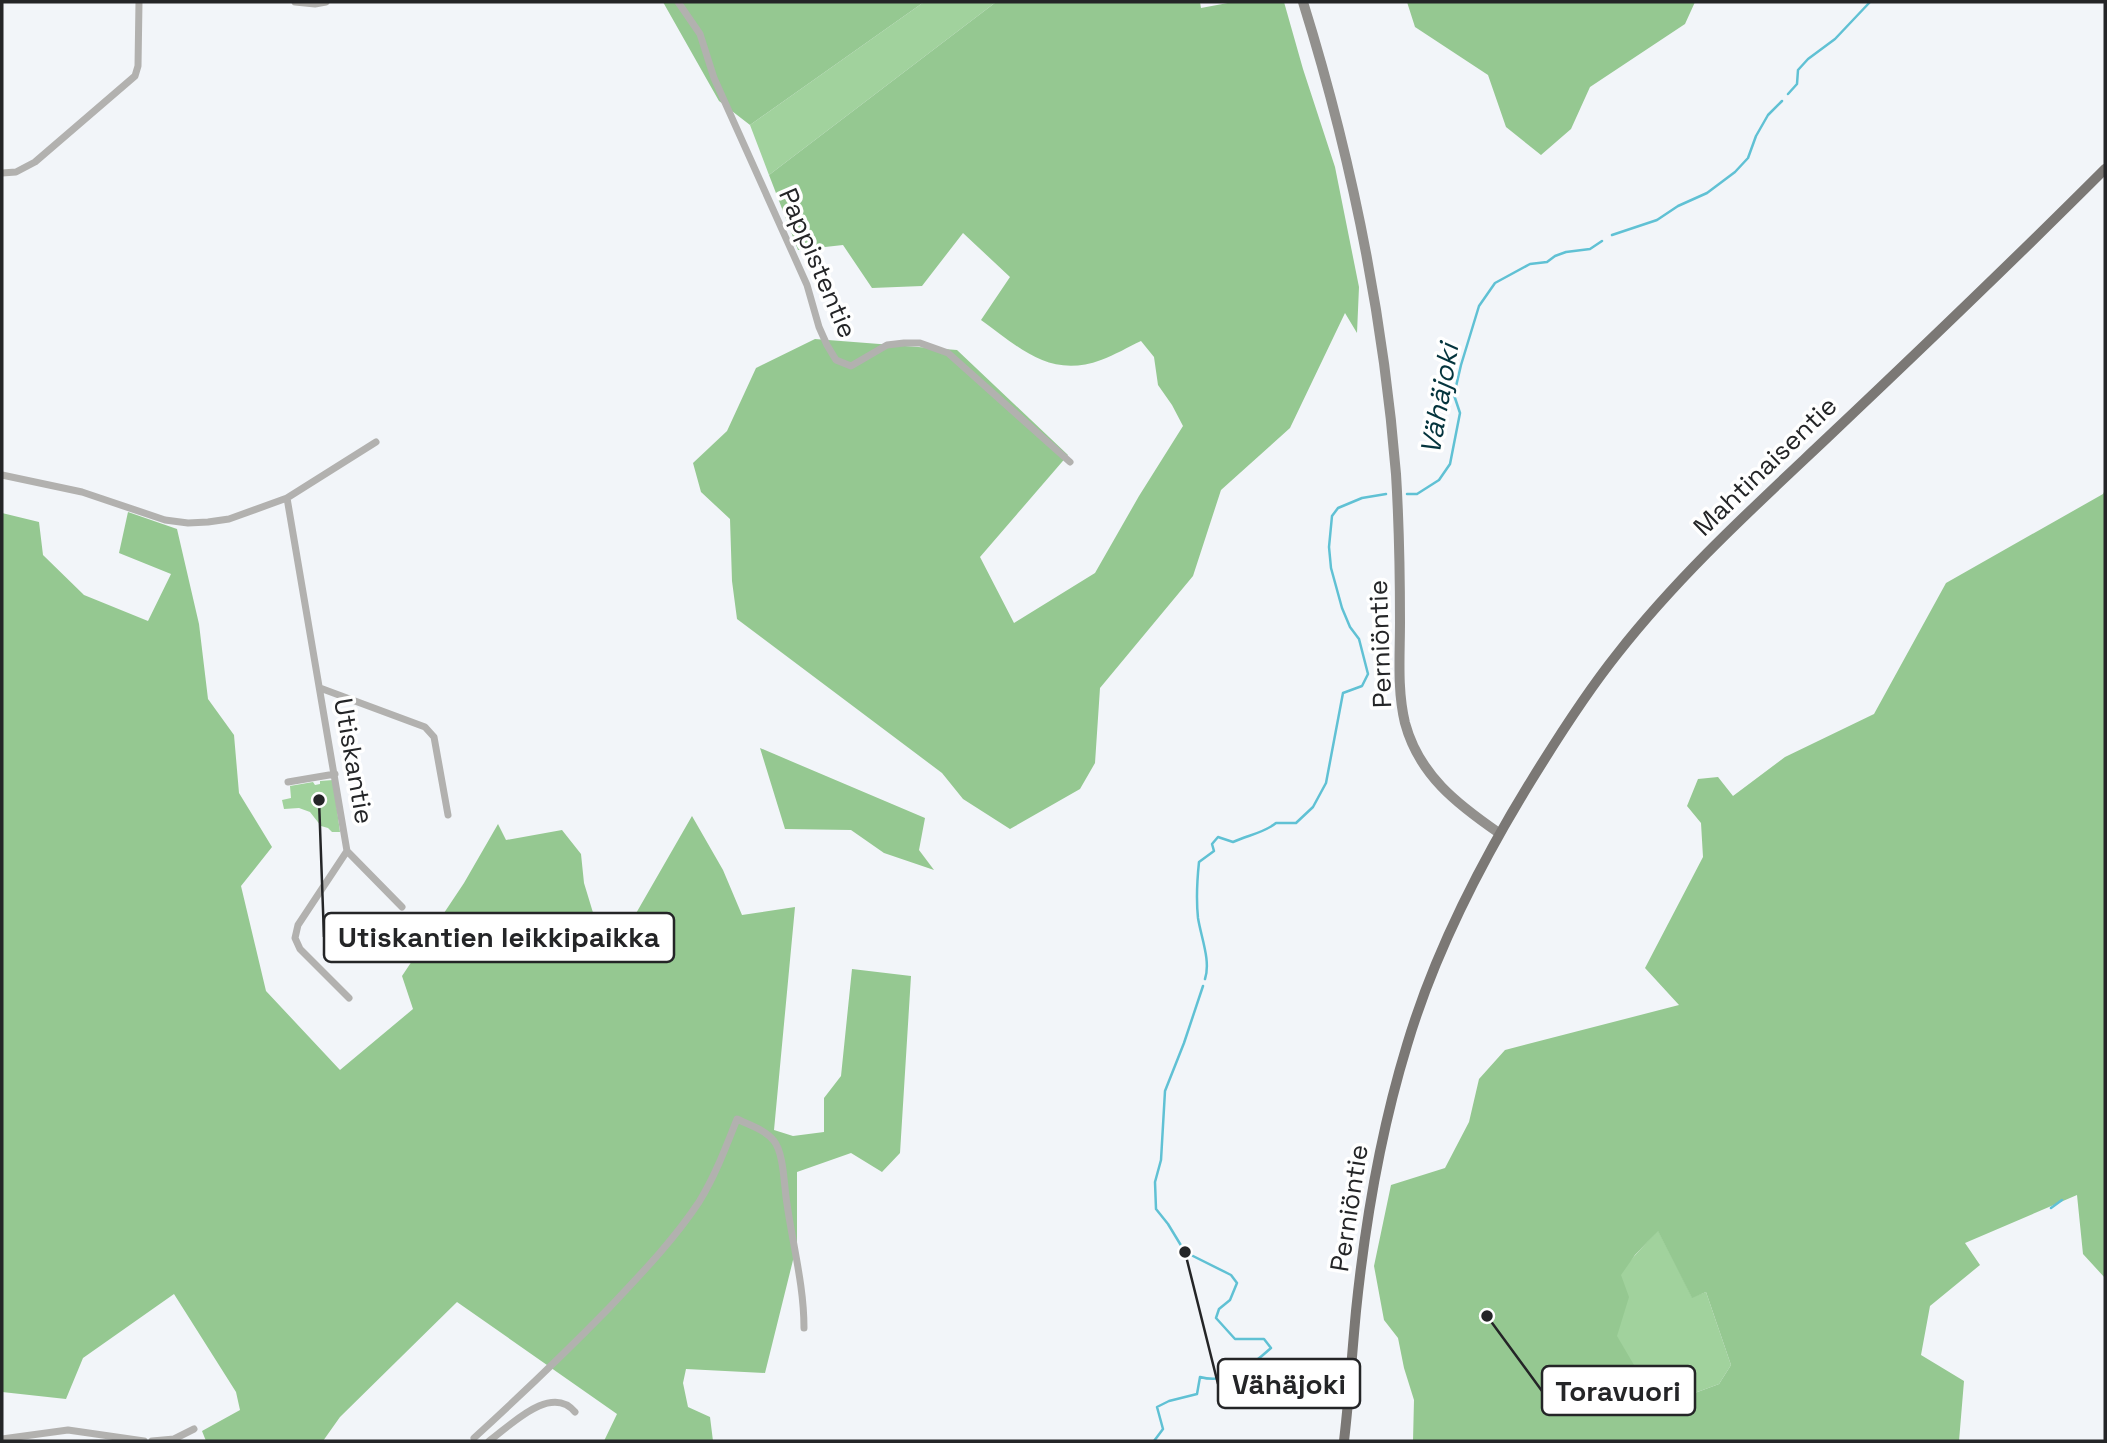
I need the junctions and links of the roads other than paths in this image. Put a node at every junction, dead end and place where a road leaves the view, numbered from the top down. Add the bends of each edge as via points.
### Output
1 (139, 2) edge
2 (326, 2) edge
3 (678, 2) edge
4 (1303, 2) edge
5 (296, 3) edge
6 (2105, 169) edge
7 (2, 173) edge
8 (376, 442) dead end
9 (1070, 462) dead end
10 (2, 475) edge
11 (287, 498) junction
12 (320, 688) junction
13 (335, 774) junction
14 (288, 782) dead end
15 (448, 815) dead end
16 (1499, 833) junction
17 (347, 850) junction
18 (402, 907) dead end
19 (349, 998) dead end
20 (804, 1328) dead end
21 (575, 1412) dead end
22 (194, 1429) dead end
23 (2, 1438) edge
24 (474, 1438) dead end
25 (144, 1441) edge
26 (152, 1441) edge
27 (489, 1441) edge
28 (1344, 1441) edge

1 - 7 street via 135,76 35,162
2 - 5 street
3 - 9 street, Pappistentie via 700,34 714,78 836,360 851,366 887,345 904,343 948,353
4 - 16 main road, Perniöntie via 1350,174 1387,376 1398,511 1405,724 1433,779
6 - 16 main road, Mahtinaisentie via 1670,591 1566,723
8 - 11 street
10 - 11 street via 188,523 229,519
11 - 12 street, Utiskantie
12 - 13 street, Utiskantie
12 - 15 street via 425,727 434,737
13 - 14 street
13 - 17 street, Utiskantie
16 - 28 main road, Perniöntie via 1444,941 1407,1044 1386,1126 1356,1309
17 - 18 street
17 - 19 street, Utiskantie via 298,925 295,938 300,949
20 - 24 street via 804,1298 780,1153 768,1134 737,1119 718,1167 674,1237 548,1370
21 - 27 street via 560,1402 545,1402
22 - 26 street via 174,1440
23 - 25 street via 68,1430

